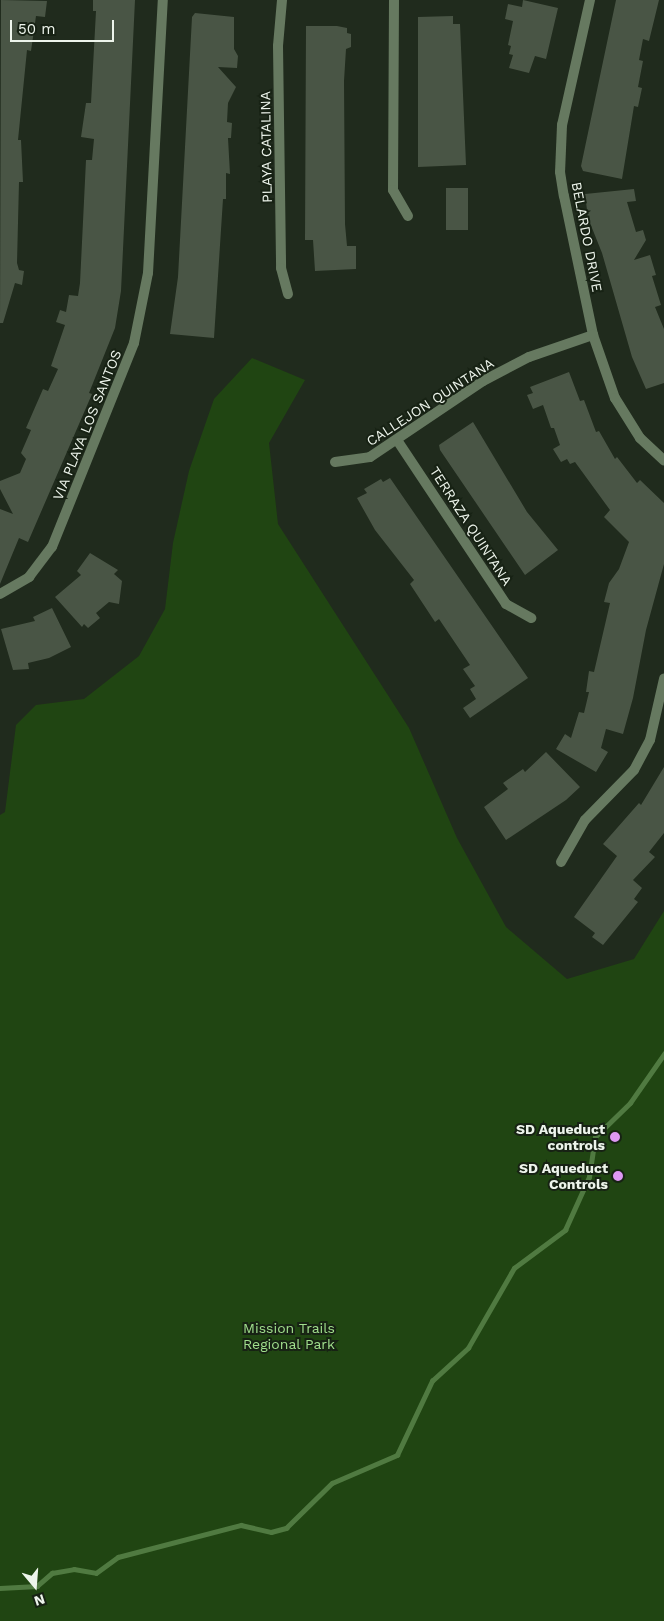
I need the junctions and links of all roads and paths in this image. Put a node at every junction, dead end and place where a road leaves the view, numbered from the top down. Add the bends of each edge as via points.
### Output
1 (162, 0) edge
2 (282, 0) edge
3 (394, 0) edge
4 (590, 0) edge
5 (408, 216) dead end
6 (288, 294) dead end
7 (593, 335) junction
8 (397, 440) junction
9 (664, 460) edge
10 (336, 462) dead end
11 (0, 594) edge
12 (531, 618) dead end
13 (664, 679) edge
14 (561, 862) dead end

1 - 11 street, VIA PLAYA LOS SANTOS via 148,273 134,343 52,547 29,577
2 - 6 street, PLAYA CATALINA via 278,46 281,268
3 - 5 street via 393,190
4 - 7 street, BELARDO DRIVE via 562,125 560,172
7 - 8 street, CALLEJON QUINTANA via 529,357 483,381
7 - 9 street, BELARDO DRIVE via 615,398 640,438
8 - 10 street, CALLEJON QUINTANA via 370,457
8 - 12 street, TERRAZA QUINTANA via 506,604
13 - 14 street via 650,740 634,770 585,820

